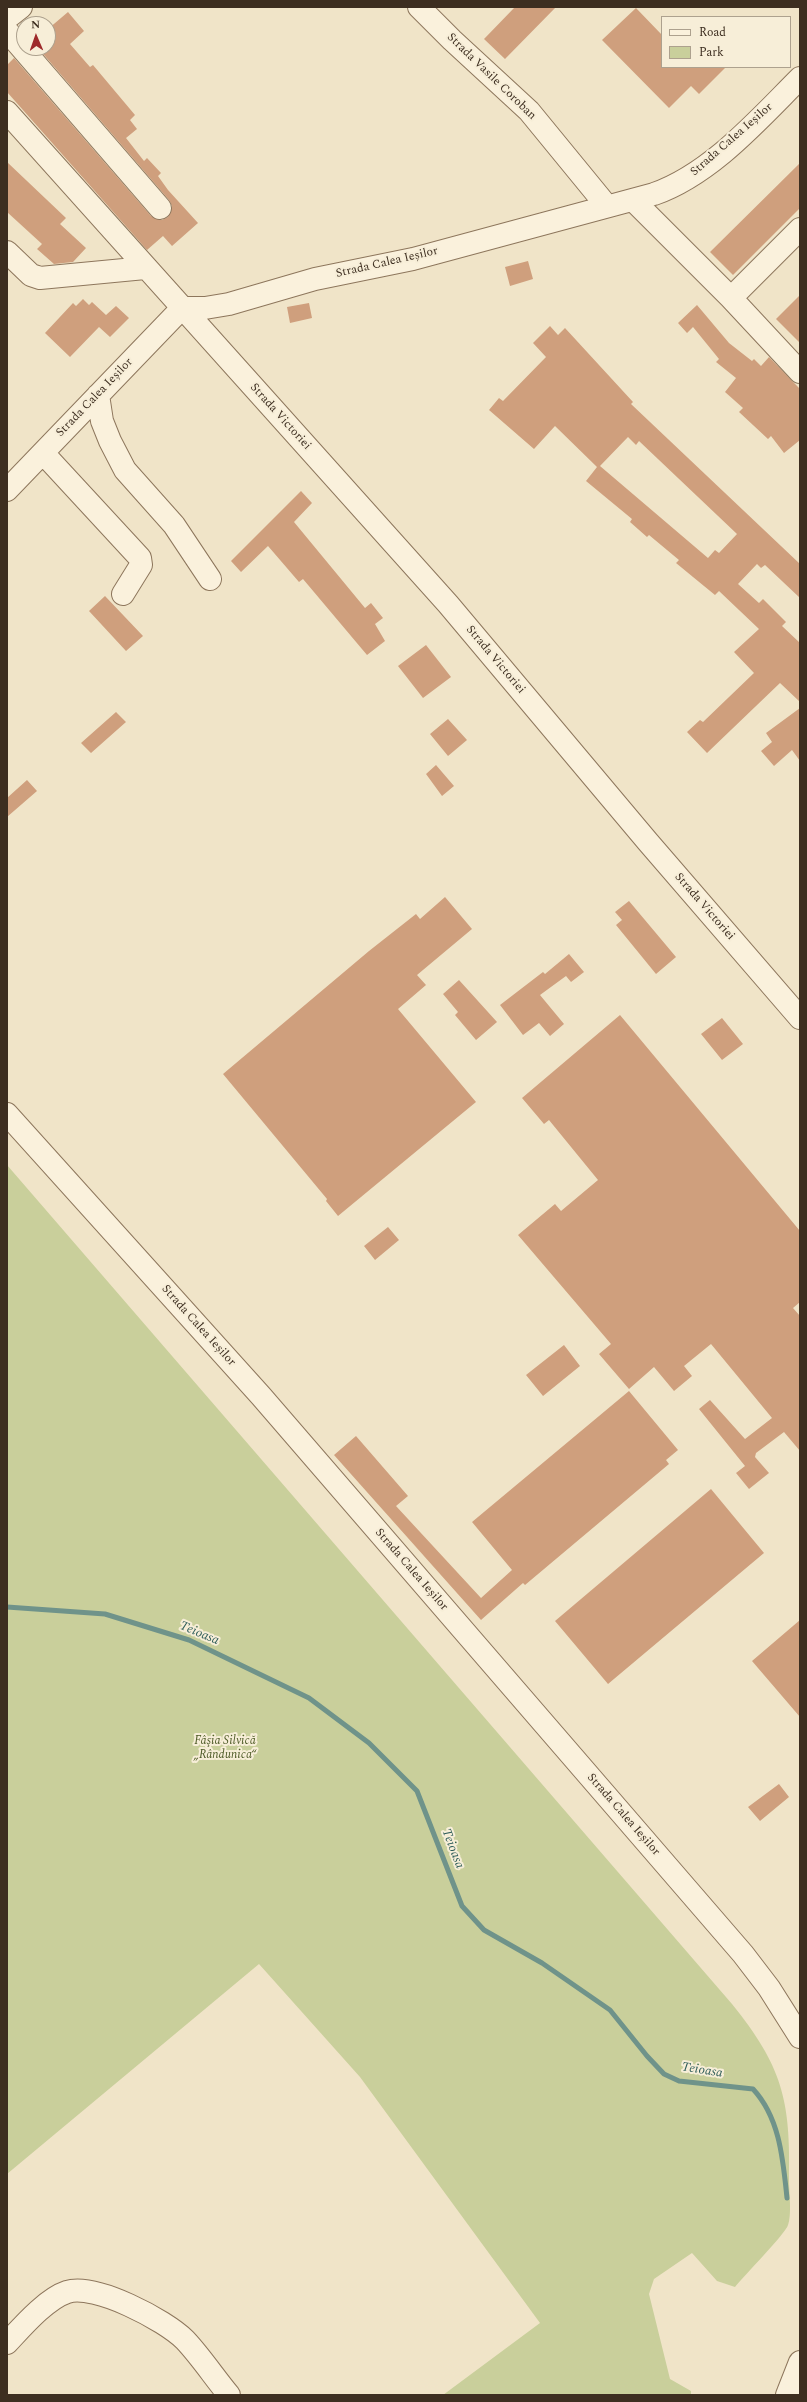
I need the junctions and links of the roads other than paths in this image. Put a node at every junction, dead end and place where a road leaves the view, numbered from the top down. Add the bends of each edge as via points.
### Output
1 (21, 7) edge
2 (420, 7) edge
3 (7, 18) edge
4 (7, 31) edge
5 (800, 78) edge
6 (7, 112) edge
7 (633, 200) junction
8 (606, 205) junction
9 (160, 208) dead end
10 (800, 229) edge
11 (7, 252) edge
12 (145, 268) junction
13 (731, 298) junction
14 (182, 308) junction
15 (800, 372) edge
16 (98, 395) junction
17 (43, 453) junction
18 (7, 490) edge
19 (210, 578) dead end
20 (123, 594) dead end
21 (800, 1018) edge
22 (7, 1114) edge
23 (800, 2037) edge
24 (7, 2343) edge
25 (800, 2362) edge
26 (228, 2395) edge
27 (787, 2395) edge

1 - 3 street
2 - 8 street, Strada Vasile Coroban via 529,111
4 - 9 street
5 - 7 street, Strada Calea Ieșilor via 744,133 695,175 676,186
6 - 12 street, Strada Victoriei
7 - 8 street, Strada Calea Ieșilor
7 - 13 street
8 - 14 street, Strada Calea Ieșilor via 413,259 315,279 229,304
10 - 13 street
11 - 12 street via 31,275 40,278
12 - 14 street, Strada Victoriei
13 - 15 street
14 - 16 street, Strada Calea Ieșilor
14 - 21 street, Strada Victoriei via 448,604
16 - 17 street, Strada Calea Ieșilor
16 - 19 street via 102,421 126,470 174,525
17 - 18 street, Strada Calea Ieșilor
17 - 20 street via 140,558 141,565
22 - 23 street, Strada Calea Ieșilor via 261,1396 733,1942 769,1988
24 - 26 street via 45,2306 67,2292 80,2290 99,2293 131,2306 184,2340
25 - 27 street

